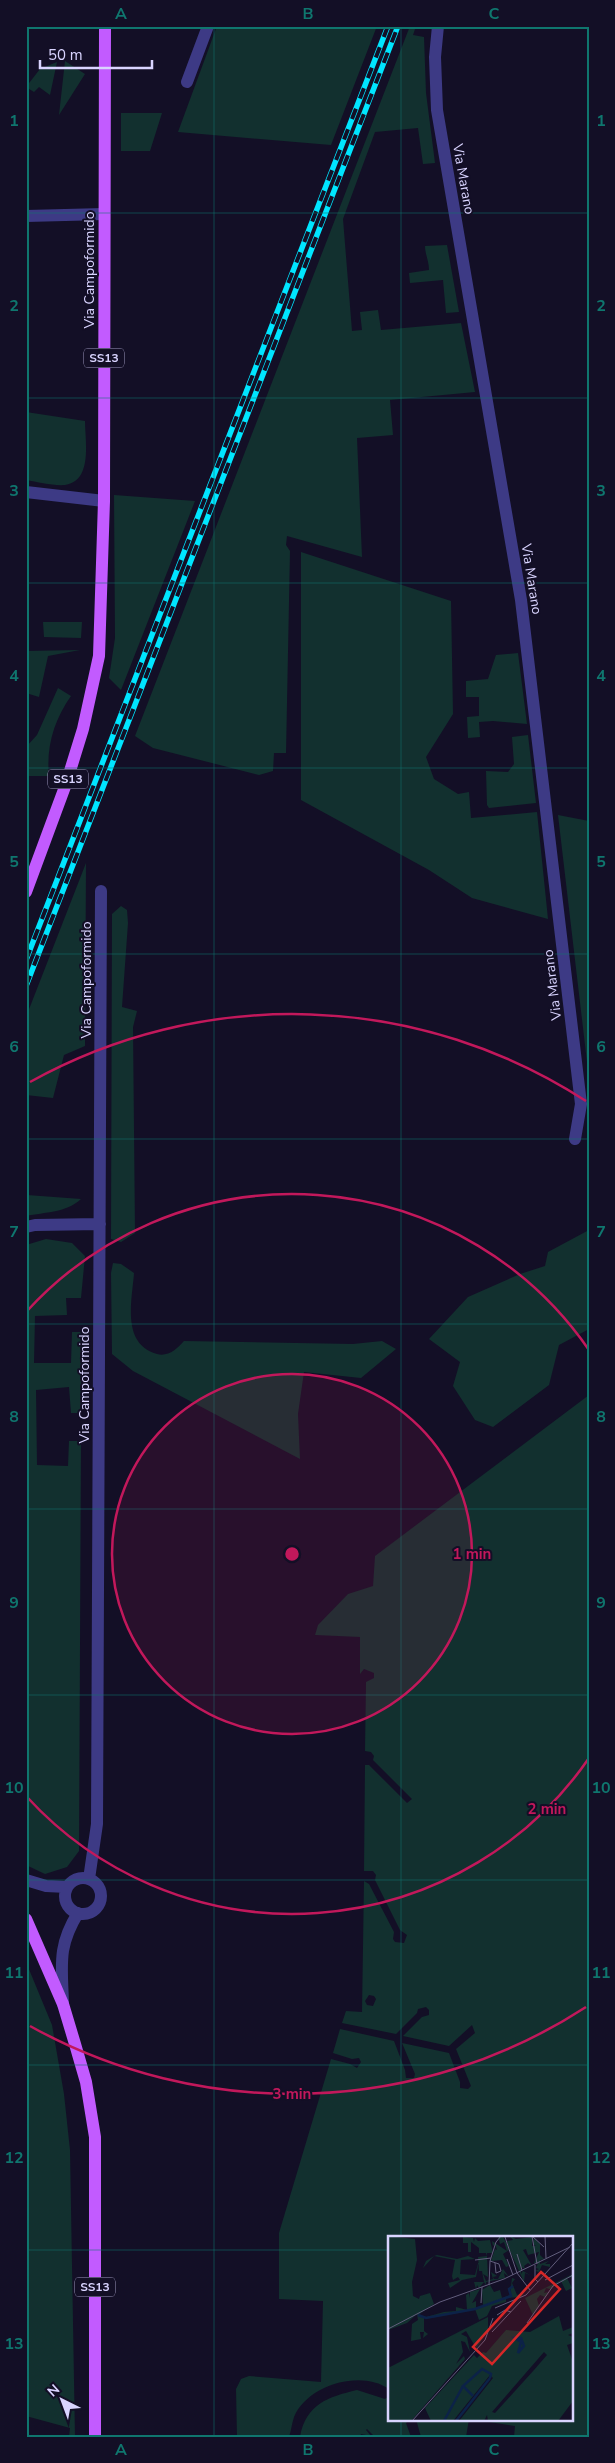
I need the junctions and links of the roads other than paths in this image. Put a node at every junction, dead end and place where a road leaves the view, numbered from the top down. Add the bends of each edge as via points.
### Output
1 (104, 26) edge
2 (208, 26) edge
3 (438, 26) edge
4 (187, 82) dead end
5 (104, 214) junction
6 (26, 216) edge
7 (26, 492) edge
8 (104, 501) junction
9 (98, 663) joint
10 (101, 891) dead end
11 (26, 892) edge
12 (575, 1139) dead end
13 (100, 1224) junction
14 (26, 1227) edge
15 (89, 1879) junction
16 (26, 1880) edge
17 (67, 1887) junction
18 (78, 1913) junction
19 (26, 1918) edge
20 (63, 2004) junction
21 (95, 2437) edge

1 - 5 main road, Via Campoformido / SS13
2 - 4 street
3 - 12 street, Via Marano via 435,57 437,110 523,610 581,1104
5 - 6 street
5 - 8 main road, Via Campoformido / SS13
7 - 8 street
8 - 9 main road, Via Campoformido / SS13
9 - 11 main road, SS13 / SS13 via 83,730
10 - 13 street, Via Campoformido
13 - 14 street
13 - 15 street, Via Campoformido via 97,1824
15 - 17 street via 74,1880
15 - 18 street via 99,1888 100,1901 91,1912
16 - 17 street via 46,1886
17 - 18 street via 66,1900
18 - 20 street via 63,1944
19 - 20 main road, SS13
20 - 21 main road, SS13 via 86,2082 95,2137

